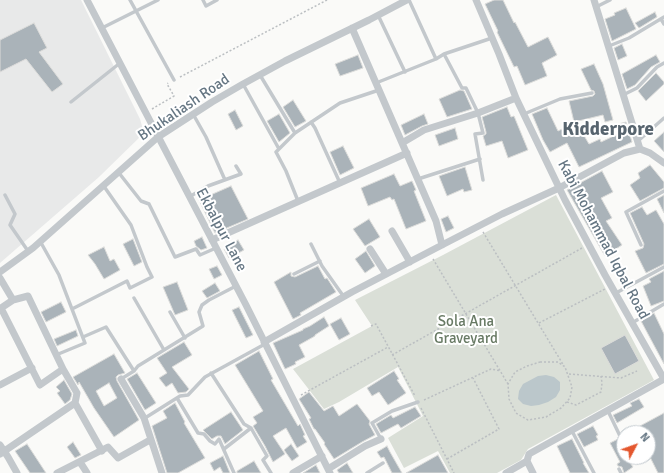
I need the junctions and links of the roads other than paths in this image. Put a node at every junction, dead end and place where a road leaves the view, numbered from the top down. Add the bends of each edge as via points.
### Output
1 (87, 0) edge
2 (130, 0) edge
3 (158, 0) edge
4 (202, 0) edge
5 (217, 0) edge
6 (408, 0) edge
7 (476, 0) edge
8 (610, 0) edge
9 (595, 3) edge
10 (136, 12) junction
11 (378, 15) junction
12 (662, 18) edge
13 (664, 24) edge
14 (102, 28) junction
15 (352, 28) junction
16 (492, 38) junction
17 (608, 47) junction
18 (444, 54) junction
19 (436, 60) junction
20 (120, 63) junction
21 (664, 63) edge
22 (405, 72) junction
23 (260, 75) junction
24 (174, 80) road end
25 (243, 84) junction
26 (378, 87) junction
27 (592, 93) dead end
28 (623, 95) junction
29 (516, 98) junction
30 (71, 102) dead end
31 (478, 113) junction
32 (193, 114) junction
33 (524, 114) junction
34 (664, 118) edge
35 (311, 122) junction
36 (295, 133) junction
37 (158, 137) junction
38 (638, 142) junction
39 (402, 143) junction
40 (279, 149) junction
41 (640, 149) junction
42 (407, 153) junction
43 (480, 159) junction
44 (664, 163) edge
45 (236, 166) dead end
46 (118, 172) junction
47 (418, 179) junction
48 (225, 180) junction
49 (483, 180) dead end
50 (340, 184) junction
51 (103, 186) junction
52 (559, 188) junction
53 (664, 191) edge
54 (4, 195) dead end
55 (189, 197) junction
56 (299, 202) junction
57 (392, 231) dead end
58 (212, 240) junction
59 (40, 241) junction
60 (311, 244) dead end
61 (442, 245) junction
62 (641, 245) dead end
63 (216, 248) junction
64 (370, 249) dead end
65 (28, 251) junction
66 (320, 261) junction
67 (410, 262) junction
68 (664, 267) edge
69 (0, 272) edge
70 (294, 274) dead end
71 (386, 274) junction
72 (0, 278) edge
73 (236, 286) junction
74 (615, 293) junction
75 (344, 297) junction
76 (134, 298) dead end
77 (13, 300) junction
78 (664, 304) edge
79 (72, 309) junction
80 (170, 312) dead end
81 (632, 323) junction
82 (83, 337) junction
83 (185, 338) junction
84 (264, 343) junction
85 (164, 350) junction
86 (56, 356) junction
87 (32, 368) junction
88 (63, 369) junction
89 (134, 371) junction
90 (211, 373) junction
91 (121, 379) joint
92 (664, 379) edge
93 (0, 385) edge
94 (177, 398) junction
95 (418, 402) road end
96 (75, 403) junction
97 (608, 411) junction
98 (144, 418) junction
99 (251, 428) junction
100 (616, 428) edge
101 (572, 431) junction
102 (380, 439) joint
103 (150, 440) junction
104 (224, 449) junction
105 (1, 450) edge
106 (102, 451) junction
107 (322, 456) junction
108 (527, 461) junction
109 (80, 462) junction
110 (383, 463) dead end
111 (618, 469) dead end
112 (329, 471) edge
113 (17, 473) edge
114 (58, 473) edge
115 (87, 473) edge
116 (162, 473) edge
117 (234, 473) edge
118 (271, 473) edge
119 (293, 473) edge
120 (367, 473) edge
121 (506, 473) edge
122 (533, 473) edge
123 (594, 473) edge
124 (621, 473) edge

1 - 14 street, Ekbalpur Lane
2 - 10 lane
3 - 10 lane
4 - 5 lane via 206,6
6 - 11 street, Bhukaliash Road
6 - 19 lane
7 - 16 street, Kabi Mohammad Iqbal Road
8 - 9 lane
9 - 17 street
10 - 14 lane
10 - 24 lane
11 - 15 street, Bhukaliash Road
11 - 22 lane
12 - 13 lane
12 - 17 lane
14 - 20 street, Ekbalpur Lane
15 - 23 street, Bhukaliash Road
15 - 26 street
16 - 18 lane
16 - 29 street, Kabi Mohammad Iqbal Road
17 - 28 street
18 - 19 lane
18 - 31 lane via 462,88 466,88
19 - 22 lane
20 - 30 lane
20 - 37 street, Ekbalpur Lane
21 - 28 lane via 637,88
22 - 26 lane
23 - 25 street, Bhukaliash Road
23 - 36 lane
25 - 32 street, Bhukaliash Road
25 - 40 lane
26 - 35 lane via 340,103
26 - 39 street
27 - 33 lane via 560,99
28 - 38 street
29 - 31 street
29 - 33 street, Kabi Mohammad Iqbal Road
31 - 39 street via 424,130
31 - 43 lane via 483,133 475,134
32 - 37 street, Bhukaliash Road
32 - 48 lane
33 - 52 street, Kabi Mohammad Iqbal Road
34 - 38 lane
35 - 36 lane
35 - 50 lane
36 - 40 lane
37 - 46 street, Bhukaliash Road
37 - 55 street, Ekbalpur Lane
38 - 41 street
39 - 42 street
40 - 56 lane via 276,152
41 - 44 street
41 - 52 street via 624,153
42 - 47 street
42 - 50 street
43 - 47 lane
43 - 49 lane
45 - 48 lane via 241,174
46 - 51 street, Bhukaliash Road
46 - 63 lane via 141,202 149,204 175,257 196,249 200,255
47 - 61 street via 436,221
48 - 55 lane
50 - 56 street
51 - 59 street, Bhukaliash Road
51 - 79 lane via 131,226 152,277 130,288 127,281
52 - 61 street
52 - 74 street, Kabi Mohammad Iqbal Road
53 - 62 lane via 626,212
54 - 65 lane via 14,214 10,225
55 - 58 street, Ekbalpur Lane
56 - 58 street
57 - 67 street
58 - 63 street, Ekbalpur Lane
59 - 65 street, Bhukaliash Road
59 - 79 lane via 59,275
60 - 66 lane
61 - 67 street
63 - 73 street, Ekbalpur Lane
64 - 71 street
65 - 69 street, Bhukaliash Road
66 - 70 lane
66 - 75 lane
67 - 71 street
68 - 74 lane
71 - 75 street
72 - 77 street
73 - 83 lane via 202,305 199,312 203,326
73 - 84 street, Ekbalpur Lane
74 - 81 street, Kabi Mohammad Iqbal Road
75 - 84 street
76 - 85 lane
77 - 86 street via 28,296
77 - 87 street via 1,308
78 - 81 lane
79 - 82 lane
80 - 83 lane
81 - 92 street, Kabi Mohammad Iqbal Road
82 - 86 lane via 85,343
82 - 89 lane via 106,327
83 - 85 lane
84 - 90 lane
84 - 107 street, Ekbalpur Lane
85 - 89 lane
86 - 88 street
87 - 88 street via 40,385
87 - 93 street
88 - 96 street via 77,393
89 - 91 lane
90 - 94 lane via 188,395
90 - 99 lane via 244,424
91 - 98 street
92 - 97 street
94 - 98 lane
94 - 104 lane via 198,433 204,434 215,444 219,439
95 - 102 lane via 392,411 372,423
96 - 105 street
96 - 106 street
97 - 100 lane
97 - 101 street
98 - 103 street
99 - 104 lane
99 - 118 lane via 267,456 263,460
101 - 108 street via 529,454
101 - 123 lane
102 - 112 street via 365,446
103 - 106 street via 118,458 108,447
103 - 116 street
104 - 117 lane
105 - 113 street
106 - 109 street
107 - 112 street, Ekbalpur Lane
107 - 119 street
108 - 121 street
108 - 122 street
109 - 114 street
109 - 115 street
110 - 120 lane
111 - 124 lane

